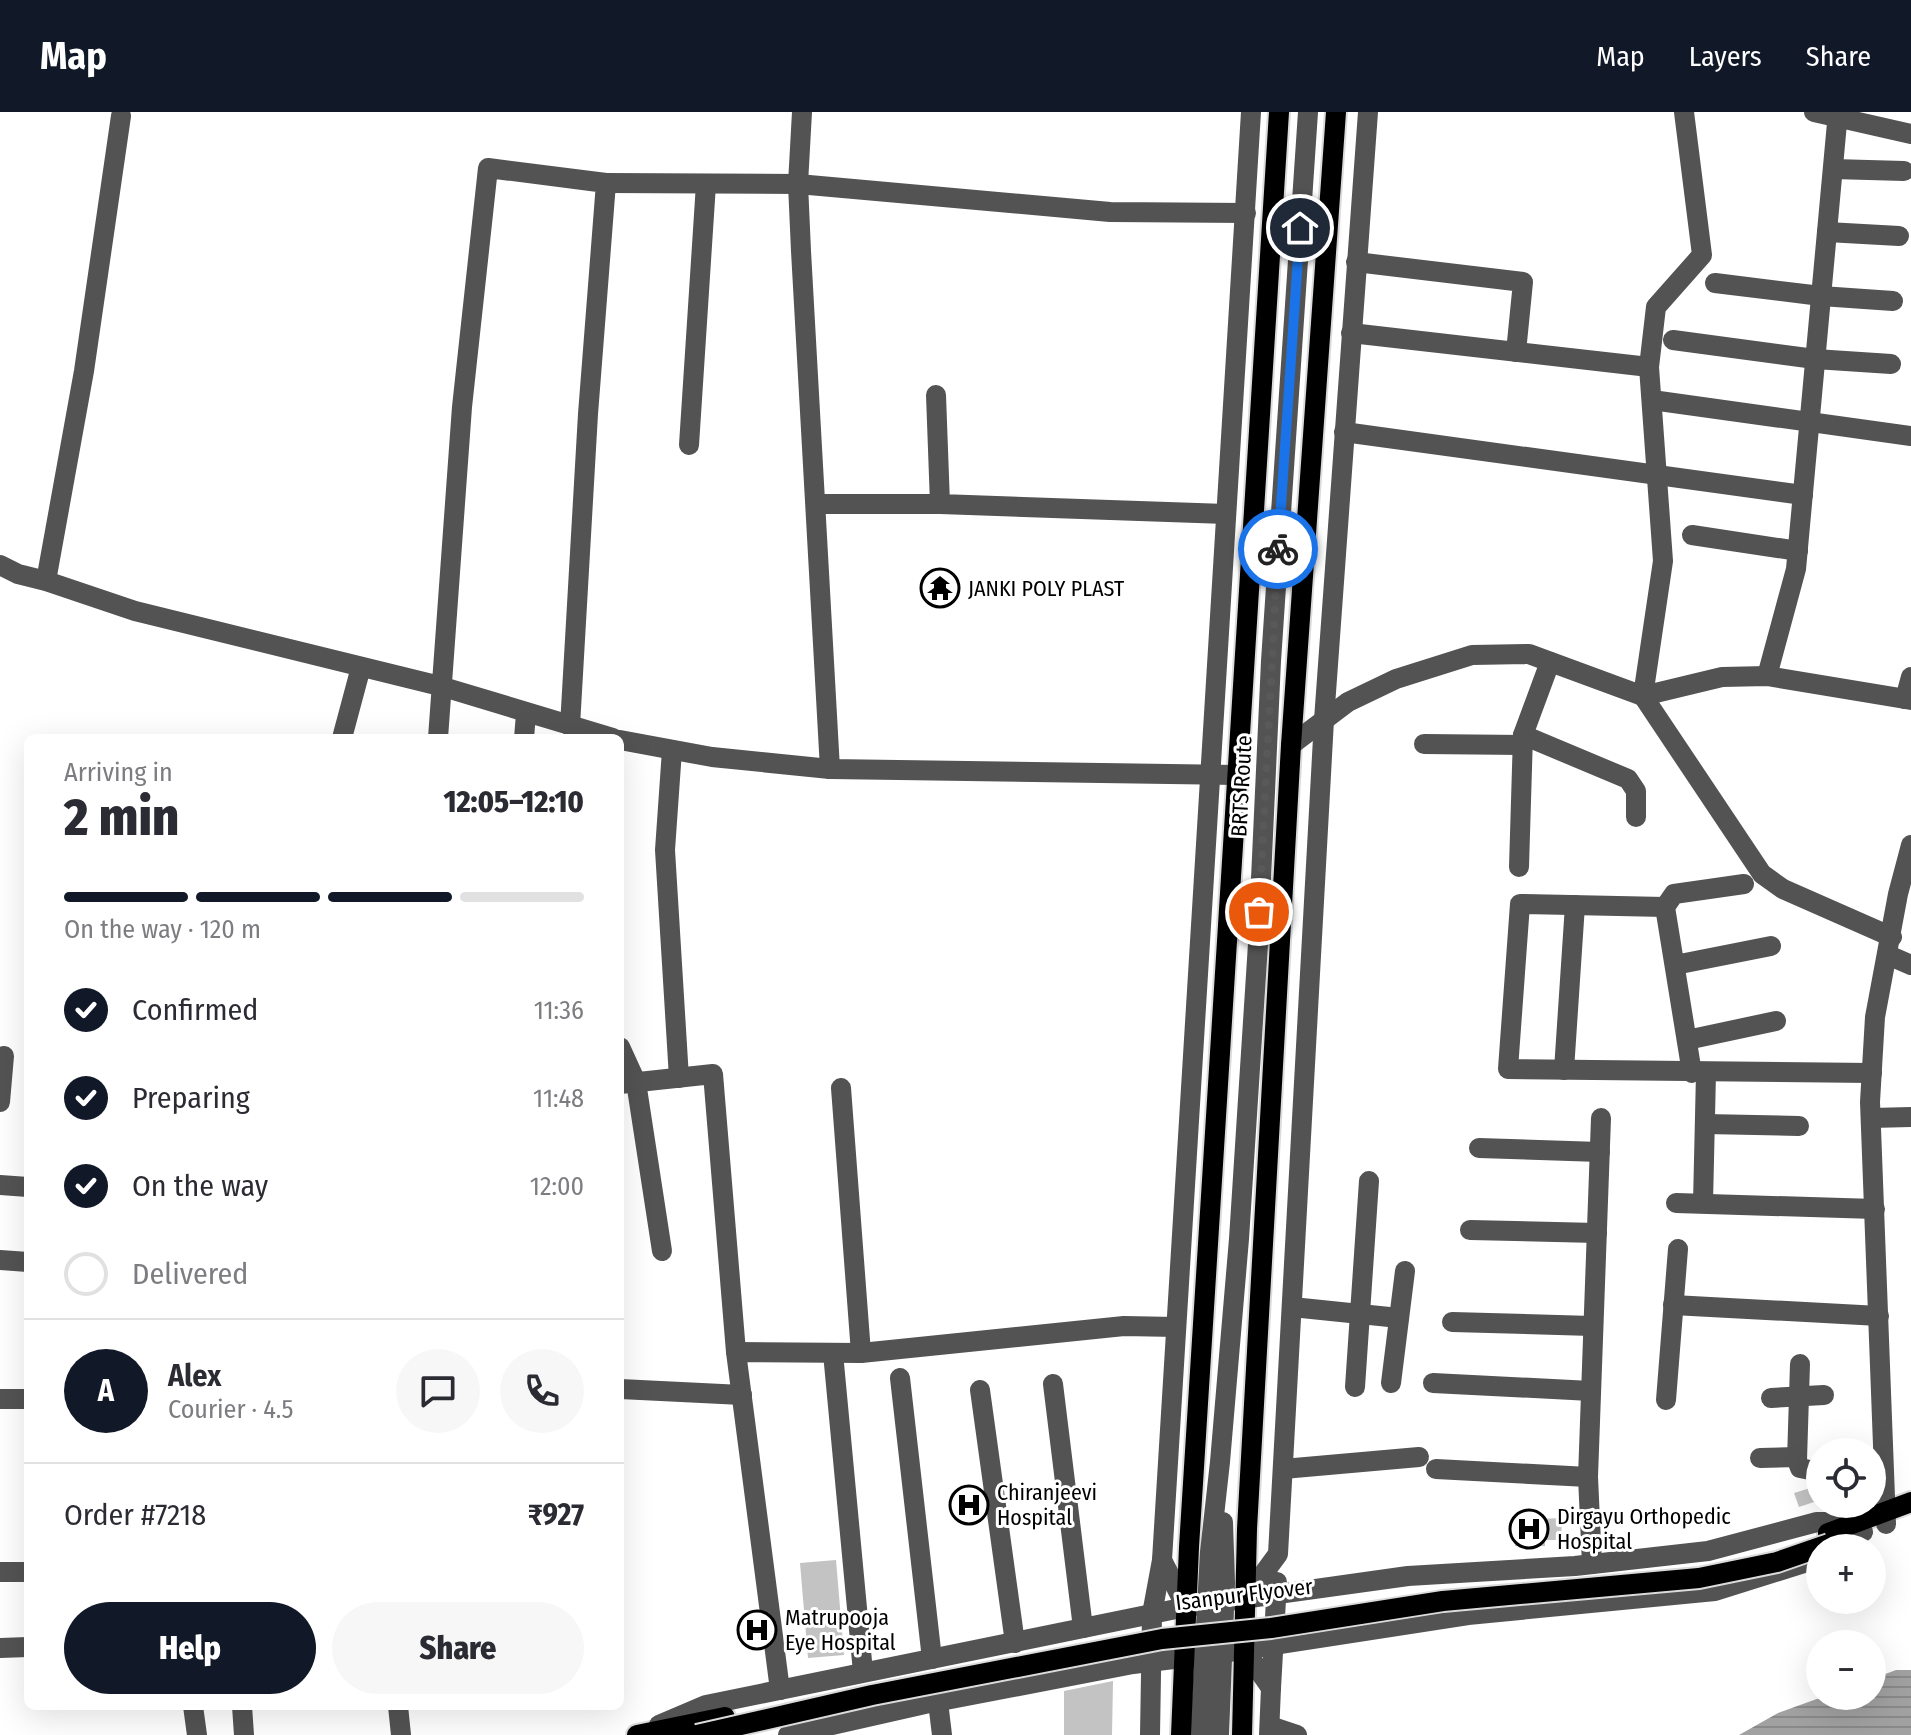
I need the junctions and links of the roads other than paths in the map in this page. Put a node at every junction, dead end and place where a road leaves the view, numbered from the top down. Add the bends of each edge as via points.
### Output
1 (802, 112) edge
2 (1251, 112) edge
3 (1279, 112) edge
4 (1308, 112) edge
5 (1336, 112) edge
6 (1368, 112) edge
7 (1684, 112) edge
8 (1814, 112) edge
9 (1838, 115) edge
10 (121, 116) dead end
11 (1911, 134) edge
12 (1833, 169) junction
13 (1904, 171) dead end
14 (606, 183) junction
15 (706, 184) junction
16 (798, 184) junction
17 (1246, 213) junction
18 (1827, 232) junction
19 (1899, 236) dead end
20 (1356, 262) junction
21 (1715, 283) dead end
22 (1821, 296) junction
23 (1893, 301) dead end
24 (1351, 333) junction
25 (1673, 340) dead end
26 (1516, 352) junction
27 (1815, 359) junction
28 (1891, 364) dead end
29 (1649, 367) junction
30 (936, 395) dead end
31 (1652, 400) junction
32 (1809, 421) junction
33 (1344, 432) junction
34 (1911, 436) edge
35 (689, 445) dead end
36 (1657, 475) junction
37 (1803, 495) junction
38 (816, 504) junction
39 (940, 504) junction
40 (1226, 514) junction
41 (1692, 535) dead end
42 (1798, 551) junction
43 (0, 565) edge
44 (46, 581) junction
45 (1302, 596) junction
46 (1333, 598) junction
47 (1550, 662) junction
48 (361, 667) junction
49 (1767, 676) junction
50 (1911, 677) edge
51 (440, 686) junction
52 (1643, 696) junction
53 (1908, 700) edge
54 (526, 714) junction
55 (1324, 720) junction
56 (570, 726) junction
57 (343, 734) edge
58 (438, 734) edge
59 (524, 734) edge
60 (594, 734) edge
61 (1523, 740) junction
62 (624, 743) edge
63 (1424, 744) dead end
64 (1291, 745) junction
65 (672, 750) junction
66 (830, 769) junction
67 (1211, 775) junction
68 (1237, 775) junction
69 (1636, 817) dead end
70 (1911, 845) edge
71 (1519, 867) dead end
72 (1744, 884) dead end
73 (1575, 905) junction
74 (1665, 907) junction
75 (1312, 938) junction
76 (1280, 939) junction
77 (1771, 946) dead end
78 (1890, 946) junction
79 (1675, 965) junction
80 (1911, 965) edge
81 (1776, 1021) dead end
82 (1687, 1040) junction
83 (4, 1056) dead end
84 (1564, 1070) junction
85 (1699, 1073) junction
86 (1872, 1073) junction
87 (679, 1078) junction
88 (628, 1083) edge
89 (841, 1088) dead end
90 (0, 1102) edge
91 (1911, 1117) edge
92 (1601, 1118) dead end
93 (1871, 1118) junction
94 (1705, 1124) junction
95 (1799, 1126) dead end
96 (1479, 1148) dead end
97 (1600, 1152) junction
98 (1369, 1181) dead end
99 (0, 1185) edge
100 (24, 1187) edge
101 (1676, 1203) dead end
102 (1703, 1203) junction
103 (1875, 1209) junction
104 (1470, 1230) dead end
105 (1597, 1233) junction
106 (1678, 1249) dead end
107 (662, 1251) dead end
108 (0, 1260) edge
109 (24, 1262) edge
110 (1405, 1271) dead end
111 (1673, 1305) junction
112 (1292, 1307) junction
113 (1361, 1313) junction
114 (1879, 1316) junction
115 (1399, 1318) junction
116 (1452, 1322) dead end
117 (1592, 1326) junction
118 (1176, 1327) junction
119 (736, 1352) junction
120 (833, 1353) junction
121 (861, 1353) junction
122 (1800, 1364) dead end
123 (900, 1378) dead end
124 (1391, 1383) dead end
125 (1433, 1383) dead end
126 (1053, 1384) dead end
127 (1355, 1387) dead end
128 (624, 1389) edge
129 (980, 1390) dead end
130 (1591, 1391) junction
131 (742, 1395) junction
132 (1824, 1395) dead end
133 (1799, 1397) junction
134 (1771, 1398) dead end
135 (0, 1399) edge
136 (24, 1399) edge
137 (1666, 1400) dead end
138 (1878, 1438) edge
139 (1797, 1457) junction
140 (1760, 1458) dead end
141 (1283, 1469) junction
142 (1806, 1469) edge
143 (1588, 1477) junction
144 (1911, 1502) edge
145 (1911, 1515) edge
146 (1886, 1517) edge
147 (1885, 1518) edge
148 (1886, 1518) edge
149 (1861, 1527) junction
150 (1849, 1534) edge
151 (1806, 1547) edge
152 (1806, 1553) edge
153 (1278, 1554) junction
154 (1806, 1555) edge
155 (1162, 1560) junction
156 (1592, 1564) junction
157 (0, 1572) edge
158 (24, 1572) edge
159 (1276, 1595) junction
160 (1245, 1599) junction
161 (1206, 1605) junction
162 (1152, 1614) junction
163 (1083, 1628) junction
164 (1015, 1643) junction
165 (1274, 1644) junction
166 (24, 1647) edge
167 (0, 1648) edge
168 (1244, 1649) junction
169 (1204, 1655) junction
170 (932, 1659) junction
171 (1152, 1662) junction
172 (863, 1672) junction
173 (1271, 1688) junction
174 (780, 1690) junction
175 (938, 1702) junction
176 (194, 1710) edge
177 (242, 1710) edge
178 (398, 1710) edge
179 (1270, 1731) edge
180 (197, 1735) edge
181 (244, 1735) edge
182 (401, 1735) edge
183 (637, 1735) edge
184 (697, 1735) edge
185 (788, 1735) edge
186 (942, 1735) edge
187 (1150, 1735) edge
188 (1181, 1735) edge
189 (1200, 1735) edge
190 (1219, 1735) edge
191 (1242, 1735) edge
192 (1297, 1735) edge

1 - 16 street
2 - 17 street
3 - 68 main road
4 - 161 street, BRTS Route via 1239,1239
5 - 45 main road
6 - 20 street
7 - 29 street via 1702,255 1656,307
8 - 9 street
9 - 11 street
9 - 12 street
10 - 44 street via 84,371
12 - 13 street
12 - 18 street
14 - 15 street
14 - 51 street via 488,168
14 - 56 street
15 - 16 street
15 - 35 street
16 - 17 street via 1110,212
16 - 38 street
17 - 40 street
18 - 19 street
18 - 22 street
20 - 24 street
20 - 26 street via 1523,282
21 - 22 street
22 - 23 street
22 - 27 street
24 - 26 street
24 - 33 street
25 - 27 street
26 - 29 street
27 - 28 street
27 - 32 street
29 - 31 street
30 - 39 street
31 - 32 street
31 - 36 street
32 - 34 street
32 - 37 street
33 - 36 street
33 - 46 street
36 - 37 street
36 - 52 street via 1663,561
37 - 42 street
38 - 39 street
38 - 66 street
39 - 40 street
40 - 67 street
41 - 42 street
42 - 49 street
43 - 44 street
44 - 48 street via 135,611
45 - 46 street
45 - 64 main road
46 - 55 street
47 - 52 street
47 - 55 street via 1529,654 1472,655 1396,679
47 - 61 street
48 - 51 street
48 - 57 street
49 - 52 street via 1722,677
49 - 53 street
50 - 53 street
51 - 54 street
51 - 58 street
52 - 78 street via 1762,874
54 - 56 street
54 - 59 street
55 - 64 street
55 - 75 street
56 - 60 street
61 - 63 street
61 - 69 street via 1628,779 1636,791
61 - 71 street
62 - 65 street
64 - 76 main road
65 - 66 street
65 - 87 street via 665,850
66 - 67 street
67 - 68 street
67 - 118 street
68 - 161 main road
70 - 78 street
72 - 74 street via 1674,894
73 - 74 street
73 - 84 street
73 - 84 street via 1520,904 1508,1069
74 - 79 street
75 - 76 street
75 - 112 street
76 - 160 main road
77 - 79 street
78 - 80 street
78 - 86 street via 1875,1017
79 - 82 street
81 - 82 street
82 - 85 street
83 - 90 street
84 - 85 street
85 - 86 street
85 - 94 street
86 - 93 street
87 - 88 street
87 - 119 street via 713,1074
88 - 107 street
89 - 121 street
91 - 93 street
92 - 97 street
93 - 103 street
94 - 95 street
94 - 102 street
96 - 97 street
97 - 105 street
98 - 113 street
99 - 100 street
101 - 102 street
102 - 103 street
103 - 114 street
104 - 105 street
105 - 117 street
106 - 111 street
108 - 109 street
110 - 115 street
111 - 114 street
111 - 137 street
112 - 113 street
112 - 141 street
113 - 115 street
113 - 127 street
114 - 138 street
115 - 124 street
116 - 117 street
117 - 130 street
118 - 121 street via 1124,1326
118 - 155 street
119 - 120 street
119 - 131 street
120 - 121 street
120 - 172 street
122 - 133 street
123 - 170 street
125 - 130 street
126 - 163 street
128 - 131 street
129 - 164 street
130 - 143 street
131 - 174 street
132 - 133 street
133 - 134 street
133 - 139 street
135 - 136 street
139 - 140 street
139 - 142 street via 1800,1468
141 - 143 street via 1428,1463
141 - 153 street
143 - 156 street
144 - 146 main road
145 - 148 main road
147 - 149 main road, Isanpur Flyover
149 - 150 main road, Isanpur Flyover
149 - 156 street via 1817,1522 1708,1551
151 - 183 main road, Isanpur Flyover via 1698,1568 1442,1590 1160,1628
152 - 184 main road, Isanpur Flyover, bridge via 1699,1578 1443,1601 1162,1639
153 - 159 street
153 - 160 street
154 - 165 street via 1715,1591 1468,1615
155 - 161 street
155 - 162 street
156 - 159 street via 1408,1576
157 - 158 street
159 - 160 street
159 - 165 street
160 - 161 street
160 - 168 main road
161 - 162 street
161 - 169 main road
161 - 169 street, BRTS Route
162 - 163 street
162 - 171 street
163 - 164 street
164 - 170 street
165 - 168 street
165 - 173 street
166 - 167 street
168 - 169 street
168 - 173 street
168 - 191 main road
169 - 171 street
169 - 188 main road
169 - 189 street, BRTS Route
169 - 190 street, BRTS Route
170 - 172 street
171 - 175 street
171 - 187 street
172 - 174 street
173 - 179 street
174 - 183 street via 706,1705
175 - 185 street
175 - 186 street
176 - 180 street
177 - 181 street
178 - 182 street
179 - 192 street

